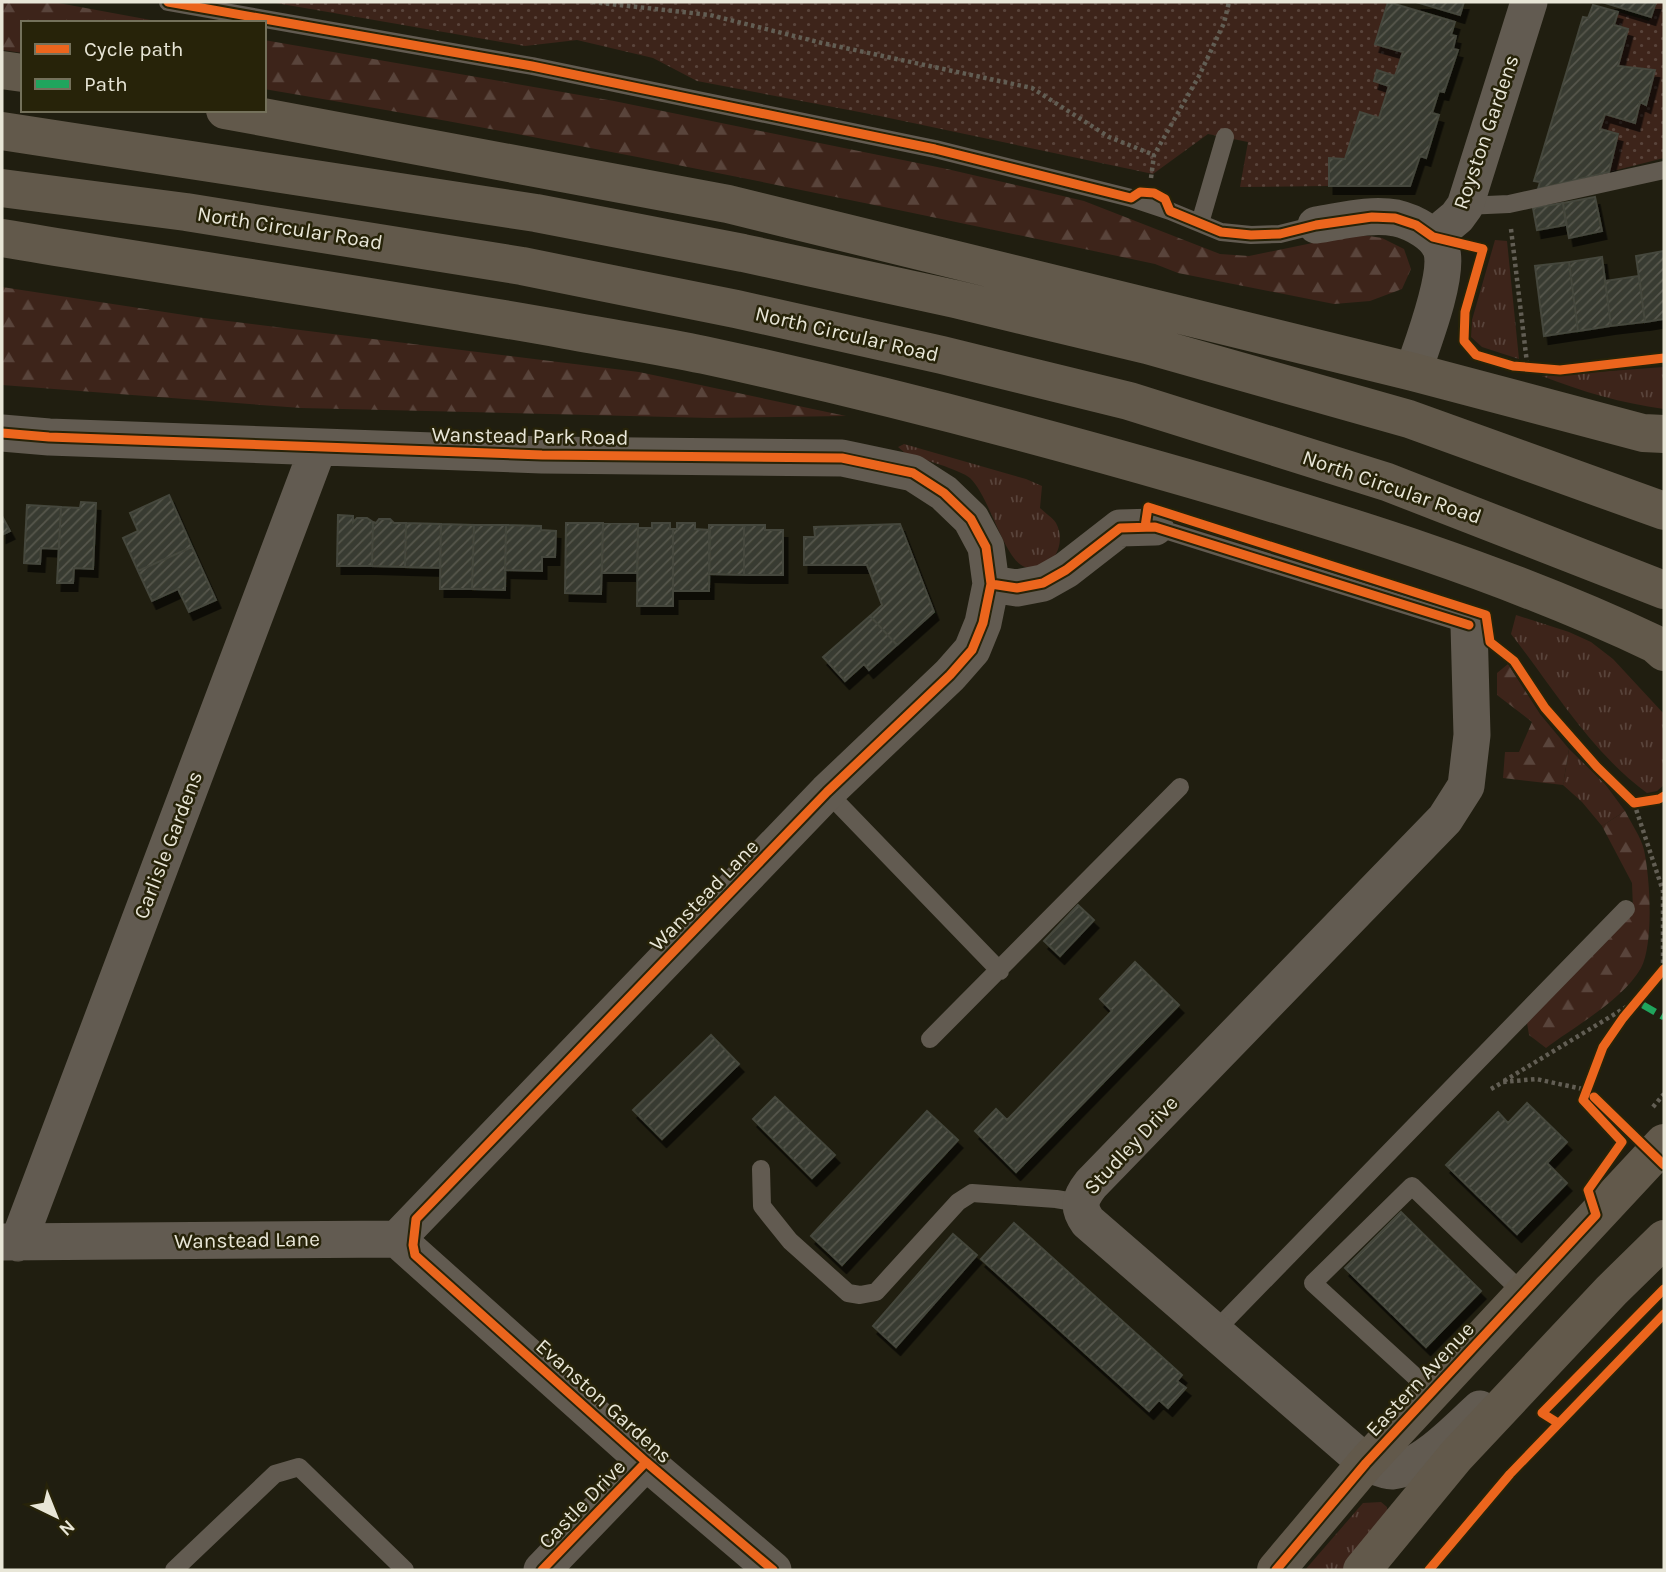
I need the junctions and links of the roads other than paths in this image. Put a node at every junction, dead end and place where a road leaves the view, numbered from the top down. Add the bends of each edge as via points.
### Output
1 (168, 2) edge
2 (1529, 2) edge
3 (2, 70) edge
4 (21, 73) edge
5 (236, 112) edge
6 (2, 131) edge
7 (1225, 137) dead end
8 (1664, 170) edge
9 (2, 188) edge
10 (1465, 206) junction
11 (1200, 223) junction
12 (1316, 225) joint
13 (1433, 237) junction
14 (2, 238) edge
15 (1413, 372) junction
16 (2, 433) edge
17 (1664, 435) edge
18 (318, 448) junction
19 (1653, 507) edge
20 (1155, 527) joint
21 (991, 584) junction
22 (1664, 590) edge
23 (1469, 625) joint
24 (1664, 652) edge
25 (1181, 787) dead end
26 (827, 792) junction
27 (1626, 909) dead end
28 (1000, 971) junction
29 (930, 1039) dead end
30 (1664, 1143) edge
31 (761, 1169) dead end
32 (1080, 1203) junction
33 (397, 1239) junction
34 (1664, 1239) edge
35 (10, 1242) edge
36 (1611, 1291) junction
37 (1523, 1293) junction
38 (1215, 1331) junction
39 (1432, 1392) junction
40 (646, 1462) junction
41 (1366, 1463) junction
42 (174, 1570) edge
43 (405, 1570) edge
44 (542, 1570) edge
45 (773, 1570) edge
46 (1276, 1570) edge
47 (1362, 1570) edge

1 - 11 lane via 531,66 934,149 1140,195
2 - 10 street, Royston Gardens
3 - 4 highway
5 - 15 highway via 728,204
6 - 19 highway via 536,213 955,299 1147,345 1409,419
7 - 11 lane
8 - 10 lane via 1509,204
9 - 22 highway, North Circular Road via 186,212 523,266 942,355 1129,401 1374,478
10 - 13 street, Royston Gardens
11 - 12 lane via 1221,232 1251,235
12 - 13 street via 1395,218
13 - 15 street via 1442,252 1440,283
14 - 24 highway via 689,352 896,399 1254,497 1452,561 1573,606
15 - 17 highway
16 - 18 street, Wanstead Park Road
18 - 21 street, Wanstead Park Road via 842,458 913,473 944,493 971,519 986,547
18 - 35 street, Carlisle Gardens
20 - 21 street via 1120,528 1043,583 1017,588
20 - 23 lane
21 - 26 street, Wanstead Lane via 972,650
23 - 32 street, Studley Drive via 1472,735 1466,786 1445,819 1091,1184
25 - 28 lane
26 - 28 lane
26 - 33 street, Wanstead Lane
27 - 38 lane
28 - 29 lane
30 - 37 highway, Eastern Avenue
31 - 32 lane via 762,1206 790,1241 848,1293 876,1292 958,1202 972,1193
32 - 38 street, Studley Drive via 1088,1222
33 - 35 street, Wanstead Lane
33 - 40 street, Evanston Gardens
34 - 36 highway
36 - 41 street via 1408,1468 1389,1471
36 - 47 highway via 1456,1456
37 - 39 highway, Eastern Avenue
37 - 39 lane via 1412,1186 1313,1283
38 - 41 street, Studley Drive
39 - 41 highway, Eastern Avenue
40 - 44 street, Castle Drive
40 - 45 street, Evanston Gardens
41 - 46 highway, Eastern Avenue
42 - 43 lane via 275,1474 299,1467

